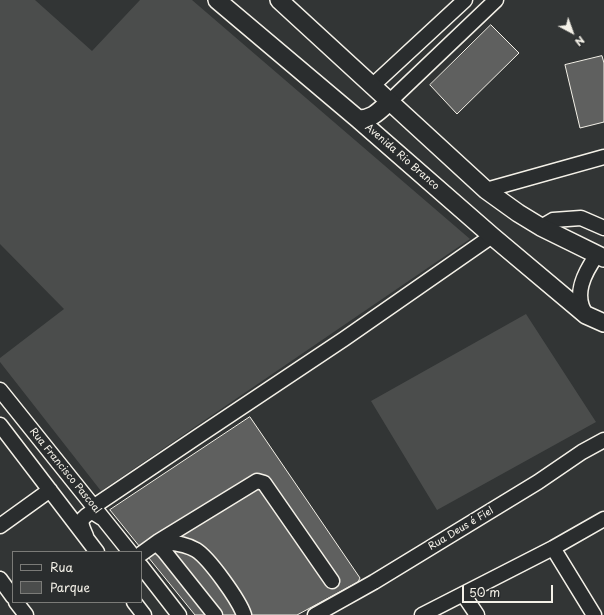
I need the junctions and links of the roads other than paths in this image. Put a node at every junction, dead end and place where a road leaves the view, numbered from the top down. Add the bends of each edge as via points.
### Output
1 (217, 0) edge
2 (279, 0) edge
3 (464, 0) edge
4 (496, 0) edge
5 (228, 6) edge
6 (453, 10) junction
7 (470, 26) junction
8 (372, 86) junction
9 (390, 101) junction
10 (358, 119) junction
11 (604, 157) edge
12 (486, 190) junction
13 (541, 227) junction
14 (604, 228) edge
15 (492, 236) junction
16 (601, 256) edge
17 (586, 315) junction
18 (604, 323) edge
19 (604, 331) edge
20 (0, 390) edge
21 (0, 425) edge
22 (604, 440) edge
23 (57, 462) junction
24 (38, 474) junction
25 (50, 490) junction
26 (98, 513) junction
27 (604, 519) edge
28 (0, 526) edge
29 (158, 542) junction
30 (93, 547) edge
31 (553, 548) junction
32 (129, 551) edge
33 (142, 553) edge
34 (142, 567) edge
35 (0, 579) edge
36 (332, 581) dead end
37 (463, 594) junction
38 (12, 596) edge
39 (17, 603) edge
40 (135, 603) edge
41 (26, 615) edge
42 (144, 615) edge
43 (179, 615) edge
44 (215, 615) edge
45 (244, 615) edge
46 (315, 615) edge
47 (422, 615) edge
48 (477, 615) edge
49 (594, 615) edge

1 - 5 main road, Avenida Rio Branco
2 - 8 main road
3 - 6 street
4 - 7 street
5 - 10 main road, Avenida Rio Branco
6 - 7 street
6 - 8 street
7 - 9 street
8 - 9 main road
9 - 10 main road via 376,114
9 - 12 main road
10 - 15 main road, Avenida Rio Branco
11 - 12 street
12 - 13 main road via 518,214
13 - 14 street via 554,220 581,218
13 - 16 main road
15 - 17 main road, Avenida Rio Branco
15 - 26 street via 344,339 184,445
16 - 17 street via 584,276 580,289 580,302
17 - 18 main road, Avenida Rio Branco
17 - 19 street, Avenida Rio Branco
20 - 23 street, Rua Francisco Pascoal
21 - 24 street
22 - 46 street, Rua Deus é Fiel via 518,495
23 - 24 street via 57,475 46,479
23 - 26 street, Rua Francisco Pascoal
24 - 25 street
25 - 28 street
25 - 30 street
26 - 30 street via 90,513 81,522
26 - 32 street, Rua Francisco Pascoal
27 - 31 street
29 - 33 street
29 - 36 street via 257,482 264,483
29 - 44 street
29 - 45 street via 195,549 216,572
31 - 37 street
31 - 49 street
34 - 43 street
35 - 38 street
37 - 47 street
37 - 48 street
39 - 41 street
40 - 42 street

